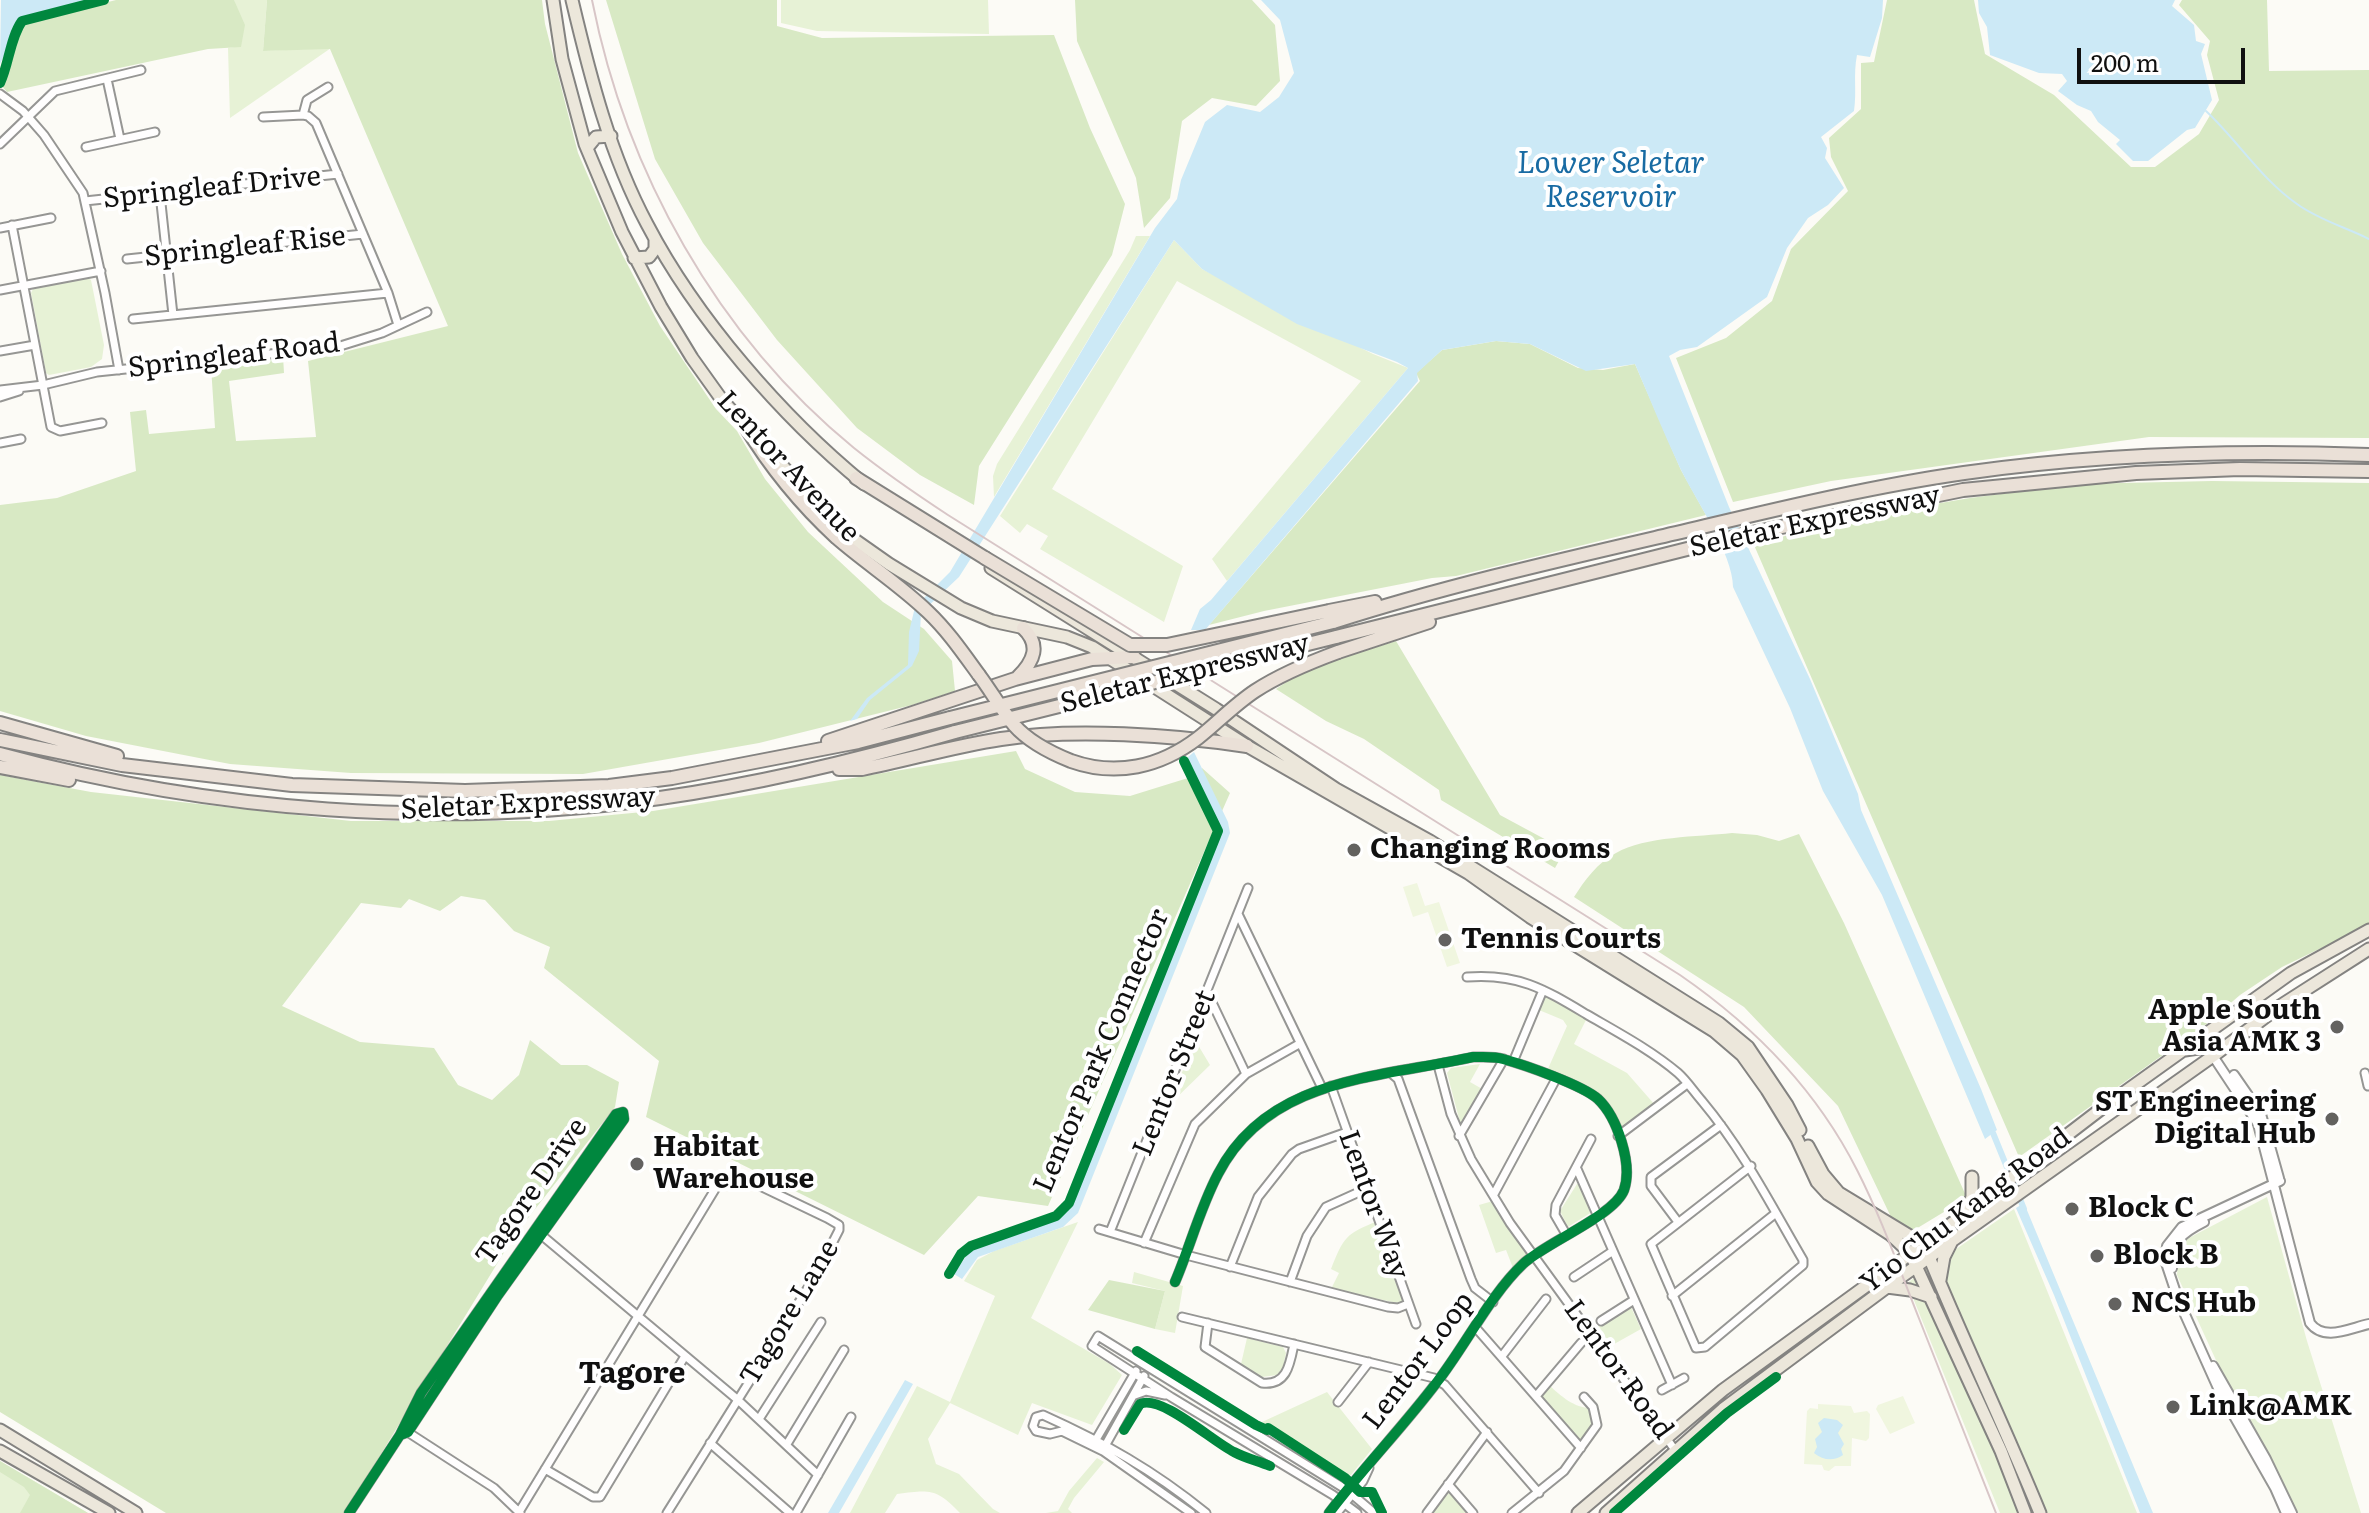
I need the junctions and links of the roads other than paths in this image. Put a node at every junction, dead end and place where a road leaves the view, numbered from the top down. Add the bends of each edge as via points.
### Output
1 (553, 0) edge
2 (572, 0) edge
3 (141, 70) dead end
4 (107, 79) junction
5 (328, 87) dead end
6 (0, 94) edge
7 (303, 115) junction
8 (28, 116) junction
9 (263, 117) dead end
10 (155, 132) dead end
11 (611, 136) junction
12 (120, 139) junction
13 (0, 144) edge
14 (86, 147) dead end
15 (587, 148) junction
16 (338, 174) junction
17 (160, 194) junction
18 (85, 201) junction
19 (51, 218) dead end
20 (12, 225) junction
21 (0, 228) edge
22 (363, 234) junction
23 (655, 240) junction
24 (166, 255) junction
25 (634, 258) junction
26 (127, 259) dead end
27 (101, 271) junction
28 (23, 285) junction
29 (0, 290) edge
30 (388, 293) junction
31 (427, 312) dead end
32 (173, 315) junction
33 (133, 319) dead end
34 (398, 325) junction
35 (35, 345) junction
36 (0, 351) edge
37 (119, 370) junction
38 (40, 386) junction
39 (0, 390) edge
40 (0, 397) edge
41 (102, 423) dead end
42 (744, 424) junction
43 (21, 439) dead end
44 (0, 443) edge
45 (2369, 455) edge
46 (2369, 471) edge
47 (856, 478) joint
48 (958, 544) junction
49 (1453, 608) junction
50 (1331, 617) junction
51 (1023, 628) junction
52 (1110, 657) junction
53 (1134, 657) junction
54 (1015, 679) junction
55 (1212, 714) junction
56 (0, 723) edge
57 (0, 740) edge
58 (1247, 746) junction
59 (816, 751) junction
60 (0, 754) edge
61 (0, 767) edge
62 (829, 767) junction
63 (162, 769) junction
64 (96, 778) junction
65 (1248, 888) dead end
66 (1238, 913) junction
67 (2369, 930) edge
68 (2369, 949) edge
69 (1467, 977) dead end
70 (1543, 990) junction
71 (1207, 992) junction
72 (2215, 1027) junction
73 (1299, 1044) junction
74 (2180, 1051) junction
75 (2214, 1052) junction
76 (1504, 1059) junction
77 (1513, 1062) junction
78 (1438, 1065) junction
79 (2365, 1073) dead end
80 (1246, 1074) junction
81 (1397, 1075) junction
82 (1556, 1079) junction
83 (1687, 1084) junction
84 (2368, 1086) edge
85 (1327, 1087) junction
86 (1721, 1125) junction
87 (1347, 1132) junction
88 (1459, 1136) junction
89 (1618, 1136) junction
90 (1591, 1139) dead end
91 (1751, 1166) junction
92 (1577, 1169) junction
93 (1972, 1177) dead end
94 (2278, 1184) junction
95 (1368, 1188) junction
96 (1494, 1194) junction
97 (1967, 1211) junction
98 (1776, 1213) junction
99 (1597, 1216) junction
100 (1678, 1222) junction
101 (1947, 1227) junction
102 (1099, 1229) dead end
103 (538, 1232) junction
104 (1110, 1232) junction
105 (1897, 1233) junction
106 (1566, 1234) junction
107 (1144, 1243) junction
108 (1951, 1243) junction
109 (1923, 1244) junction
110 (1613, 1251) junction
111 (1910, 1253) junction
112 (1537, 1254) junction
113 (1186, 1255) junction
114 (1929, 1257) junction
115 (1917, 1266) junction
116 (1230, 1267) junction
117 (1884, 1273) junction
118 (1574, 1277) dead end
119 (1175, 1282) dead end
120 (1290, 1282) junction
121 (1940, 1285) junction
122 (1887, 1287) junction
123 (1672, 1296) junction
124 (1931, 1297) junction
125 (1546, 1299) dead end
126 (1634, 1300) junction
127 (1493, 1302) junction
128 (1408, 1304) junction
129 (639, 1316) junction
130 (1182, 1317) dead end
131 (1601, 1321) dead end
132 (2369, 1321) edge
133 (821, 1322) dead end
134 (1208, 1323) junction
135 (1416, 1324) dead end
136 (1476, 1328) junction
137 (1581, 1343) dead end
138 (1294, 1344) junction
139 (844, 1350) dead end
140 (685, 1356) junction
141 (1502, 1356) junction
142 (1369, 1362) junction
143 (1145, 1365) junction
144 (1139, 1375) junction
145 (1684, 1378) dead end
146 (1438, 1380) junction
147 (1672, 1385) junction
148 (1662, 1390) dead end
149 (1537, 1395) junction
150 (1132, 1397) junction
151 (1171, 1397) junction
152 (1584, 1397) dead end
153 (738, 1400) junction
154 (1338, 1402) dead end
155 (851, 1417) dead end
156 (759, 1419) junction
157 (0, 1430) edge
158 (403, 1432) junction
159 (1487, 1432) junction
160 (1666, 1438) junction
161 (1094, 1442) junction
162 (710, 1443) junction
163 (787, 1444) junction
164 (1104, 1447) junction
165 (1581, 1448) junction
166 (1675, 1450) junction
167 (0, 1451) edge
168 (545, 1469) junction
169 (818, 1475) junction
170 (1448, 1484) junction
171 (1349, 1492) junction
172 (1539, 1493) junction
173 (1341, 1501) junction
174 (1369, 1508) edge
175 (672, 1511) edge
176 (519, 1512) edge
177 (109, 1513) edge
178 (136, 1513) edge
179 (349, 1513) edge
180 (790, 1513) edge
181 (796, 1513) edge
182 (1191, 1513) edge
183 (1206, 1513) edge
184 (1329, 1513) edge
185 (1337, 1513) edge
186 (1357, 1513) edge
187 (1427, 1513) edge
188 (1473, 1513) edge
189 (1512, 1513) edge
190 (1578, 1513) edge
191 (1606, 1513) edge
192 (2025, 1513) edge
193 (2040, 1513) edge
194 (2286, 1513) edge
195 (2292, 1513) edge

1 - 15 main road, Lentor Avenue
2 - 11 main road, Lentor Avenue
3 - 4 street
4 - 8 street via 55,91
4 - 12 street
5 - 7 street via 307,100
6 - 8 street
7 - 9 street
7 - 16 street via 316,123
8 - 13 street
8 - 18 street via 74,177
10 - 12 street
11 - 15 main road via 596,137
11 - 23 main road, Lentor Avenue
12 - 14 street
15 - 25 main road, Lentor Avenue
16 - 17 street, Springleaf Drive
16 - 22 street
17 - 18 street, Springleaf Drive
17 - 24 street
18 - 27 street
19 - 20 street
20 - 21 street
20 - 28 street
22 - 24 street, Springleaf Rise
22 - 30 street
23 - 25 main road via 649,257
23 - 47 main road, Lentor Avenue via 731,349
24 - 26 street, Springleaf Rise
24 - 32 street
25 - 42 main road, Lentor Avenue via 681,342
27 - 28 street
27 - 37 street
28 - 29 street
28 - 35 street
30 - 32 street
30 - 34 street
31 - 34 street, Springleaf Road
32 - 33 street
34 - 37 street, Springleaf Road via 337,347
35 - 36 street
35 - 38 street
37 - 38 street, Springleaf Road
38 - 39 street, Springleaf Road
38 - 40 street, Springleaf Road
38 - 41 street via 56,431
42 - 49 highway, bridge via 791,492 939,623 1015,725 1040,745 1079,764 1121,769 1157,761 1279,676 1438,619
42 - 51 main road, Lentor Avenue via 852,538 926,589 974,614
43 - 44 street
45 - 50 highway, Seletar Expressway via 2137,456 1950,476 1709,525
46 - 49 highway, Seletar Expressway via 2136,473 1935,495 1747,534
47 - 48 highway
48 - 50 highway, bridge via 1130,645 1167,645
48 - 53 main road, Lentor Avenue
49 - 62 highway, Seletar Expressway, bridge
50 - 59 highway, Seletar Expressway, bridge
51 - 52 main road, Lentor Avenue via 1077,641
51 - 54 highway via 1035,650
52 - 53 highway
52 - 54 highway
52 - 55 main road, Lentor Avenue
53 - 55 main road, Lentor Avenue
54 - 59 highway via 832,740
55 - 58 main road, Lentor Avenue
55 - 105 main road, Lentor Avenue via 1430,841 1719,1023 1764,1068 1832,1186
56 - 63 highway
57 - 63 highway, Seletar Expressway
58 - 62 highway via 1052,734 958,746 862,769
58 - 105 main road, Lentor Avenue via 1450,862 1714,1031 1742,1055 1767,1090 1817,1182 1828,1194
59 - 63 highway, Seletar Expressway via 609,786 465,791 292,785
60 - 64 highway, Seletar Expressway
61 - 64 highway via 80,782
62 - 64 highway, Seletar Expressway via 661,798 462,813 319,810
65 - 66 street, Lentor Street
66 - 71 street, Lentor Street
66 - 73 street
67 - 72 main road, Yio Chu Kang Road via 2291,973
68 - 75 main road, Yio Chu Kang Road
69 - 70 street via 1503,976
70 - 77 street
70 - 83 street via 1636,1043
71 - 80 street
71 - 104 street, Lentor Street
72 - 74 main road, Yio Chu Kang Road
72 - 75 main road
73 - 80 street
73 - 85 street
74 - 75 main road
74 - 97 main road, Yio Chu Kang Road
75 - 94 street via 2258,1124
75 - 108 main road, Yio Chu Kang Road
76 - 77 street, Lentor Loop
76 - 78 street, Lentor Loop via 1473,1057
76 - 88 street
77 - 82 street, Lentor Loop
78 - 81 street, Lentor Loop
78 - 88 street, Lentor Road
79 - 84 street
80 - 107 street via 1195,1124
81 - 85 street, Lentor Loop
81 - 127 street via 1471,1279
82 - 89 street, Lentor Loop via 1597,1098
82 - 96 street
83 - 86 street
83 - 89 street
85 - 87 street, Lentor Way
85 - 113 street, Lentor Loop via 1265,1116 1240,1140 1219,1173
86 - 91 street
86 - 100 street via 1651,1177 1651,1186
87 - 95 street, Lentor Way
87 - 116 street via 1292,1154 1256,1200
88 - 96 street, Lentor Road
89 - 99 street, Lentor Loop via 1625,1186 1616,1202
90 - 92 street
91 - 98 street
91 - 100 street
92 - 99 street
92 - 106 street via 1555,1212
93 - 97 main road
94 - 132 street via 2313,1328 2330,1333
94 - 194 street via 2182,1227 2165,1254 2178,1299 2218,1388
94 - 195 street via 2187,1231 2171,1259 2196,1331
95 - 120 street via 1326,1207 1307,1236
95 - 128 street, Lentor Way
96 - 112 street, Lentor Road
97 - 101 main road, Yio Chu Kang Road
98 - 123 street
98 - 123 street via 1803,1260 1801,1269 1705,1347 1694,1346
99 - 106 street, Lentor Loop
99 - 110 street
100 - 123 street via 1651,1244
101 - 105 main road
101 - 109 main road, Yio Chu Kang Road
102 - 104 street
103 - 103 street, Tagore Drive via 616,1114 623,1112 624,1119
103 - 129 street, Tagore Lane
103 - 158 street, Tagore Drive via 421,1393
104 - 107 street
105 - 109 main road, Lentor Avenue
105 - 111 main road, Lentor Avenue
105 - 117 main road
106 - 112 street, Lentor Loop
107 - 113 street
108 - 114 main road, Yio Chu Kang Road
108 - 121 main road
109 - 111 main road, Yio Chu Kang Road
109 - 114 main road
110 - 118 street
110 - 126 street
111 - 115 main road, Lentor Avenue
111 - 117 main road, Yio Chu Kang Road
112 - 127 street, Lentor Loop
112 - 160 street, Lentor Road
113 - 116 street
113 - 119 street, Lentor Loop
114 - 115 main road, Yio Chu Kang Road
114 - 121 main road
115 - 122 main road, Yio Chu Kang Road
115 - 124 main road, Lentor Avenue
116 - 120 street
117 - 160 main road, Yio Chu Kang Road
120 - 128 street via 1388,1307
121 - 193 main road
122 - 124 main road
122 - 166 main road, Yio Chu Kang Road
124 - 192 main road, Lentor Avenue
125 - 141 street
126 - 131 street
126 - 147 street
127 - 136 street, Lentor Loop
128 - 135 street, Lentor Way
129 - 140 street, Tagore Lane
129 - 153 street, Tagore Lane via 728,1174 839,1225 816,1275
129 - 168 street
130 - 134 street
133 - 156 street, Tagore Lane
134 - 138 street
134 - 138 street via 1205,1347 1262,1383 1286,1375
136 - 141 street
136 - 146 street, Lentor Loop
137 - 149 street
138 - 142 street
139 - 163 street
140 - 153 street, Tagore Lane
140 - 168 street via 600,1497
141 - 149 street
142 - 146 street
142 - 154 street
143 - 144 street
143 - 144 street via 1098,1336 1092,1346
143 - 171 street
144 - 150 street
144 - 151 street
144 - 161 street
145 - 147 street
146 - 159 street
146 - 171 street, Lentor Loop
147 - 148 street
149 - 165 street
150 - 151 street via 1146,1391
150 - 164 street
151 - 173 street
152 - 165 street via 1598,1422
153 - 156 street, Tagore Lane
153 - 162 street, Tagore Lane
155 - 169 street
156 - 163 street, Tagore Lane
157 - 178 main road
158 - 176 street via 494,1488
158 - 179 street, Tagore Drive
159 - 170 street
159 - 172 street
160 - 166 street, Lentor Road
160 - 190 main road, Yio Chu Kang Road
161 - 161 street via 1062,1431 1036,1431 1036,1417 1043,1415
161 - 164 street
162 - 175 street, Tagore Lane
162 - 180 street
163 - 169 street, Tagore Lane
164 - 182 street
164 - 183 street via 1149,1470
165 - 172 street
166 - 191 main road, Yio Chu Kang Road
167 - 177 main road
168 - 176 street
169 - 181 street
170 - 187 street
170 - 188 street
171 - 173 street, Lentor Loop
171 - 174 street
172 - 189 street
173 - 184 street
173 - 185 street
173 - 186 street

